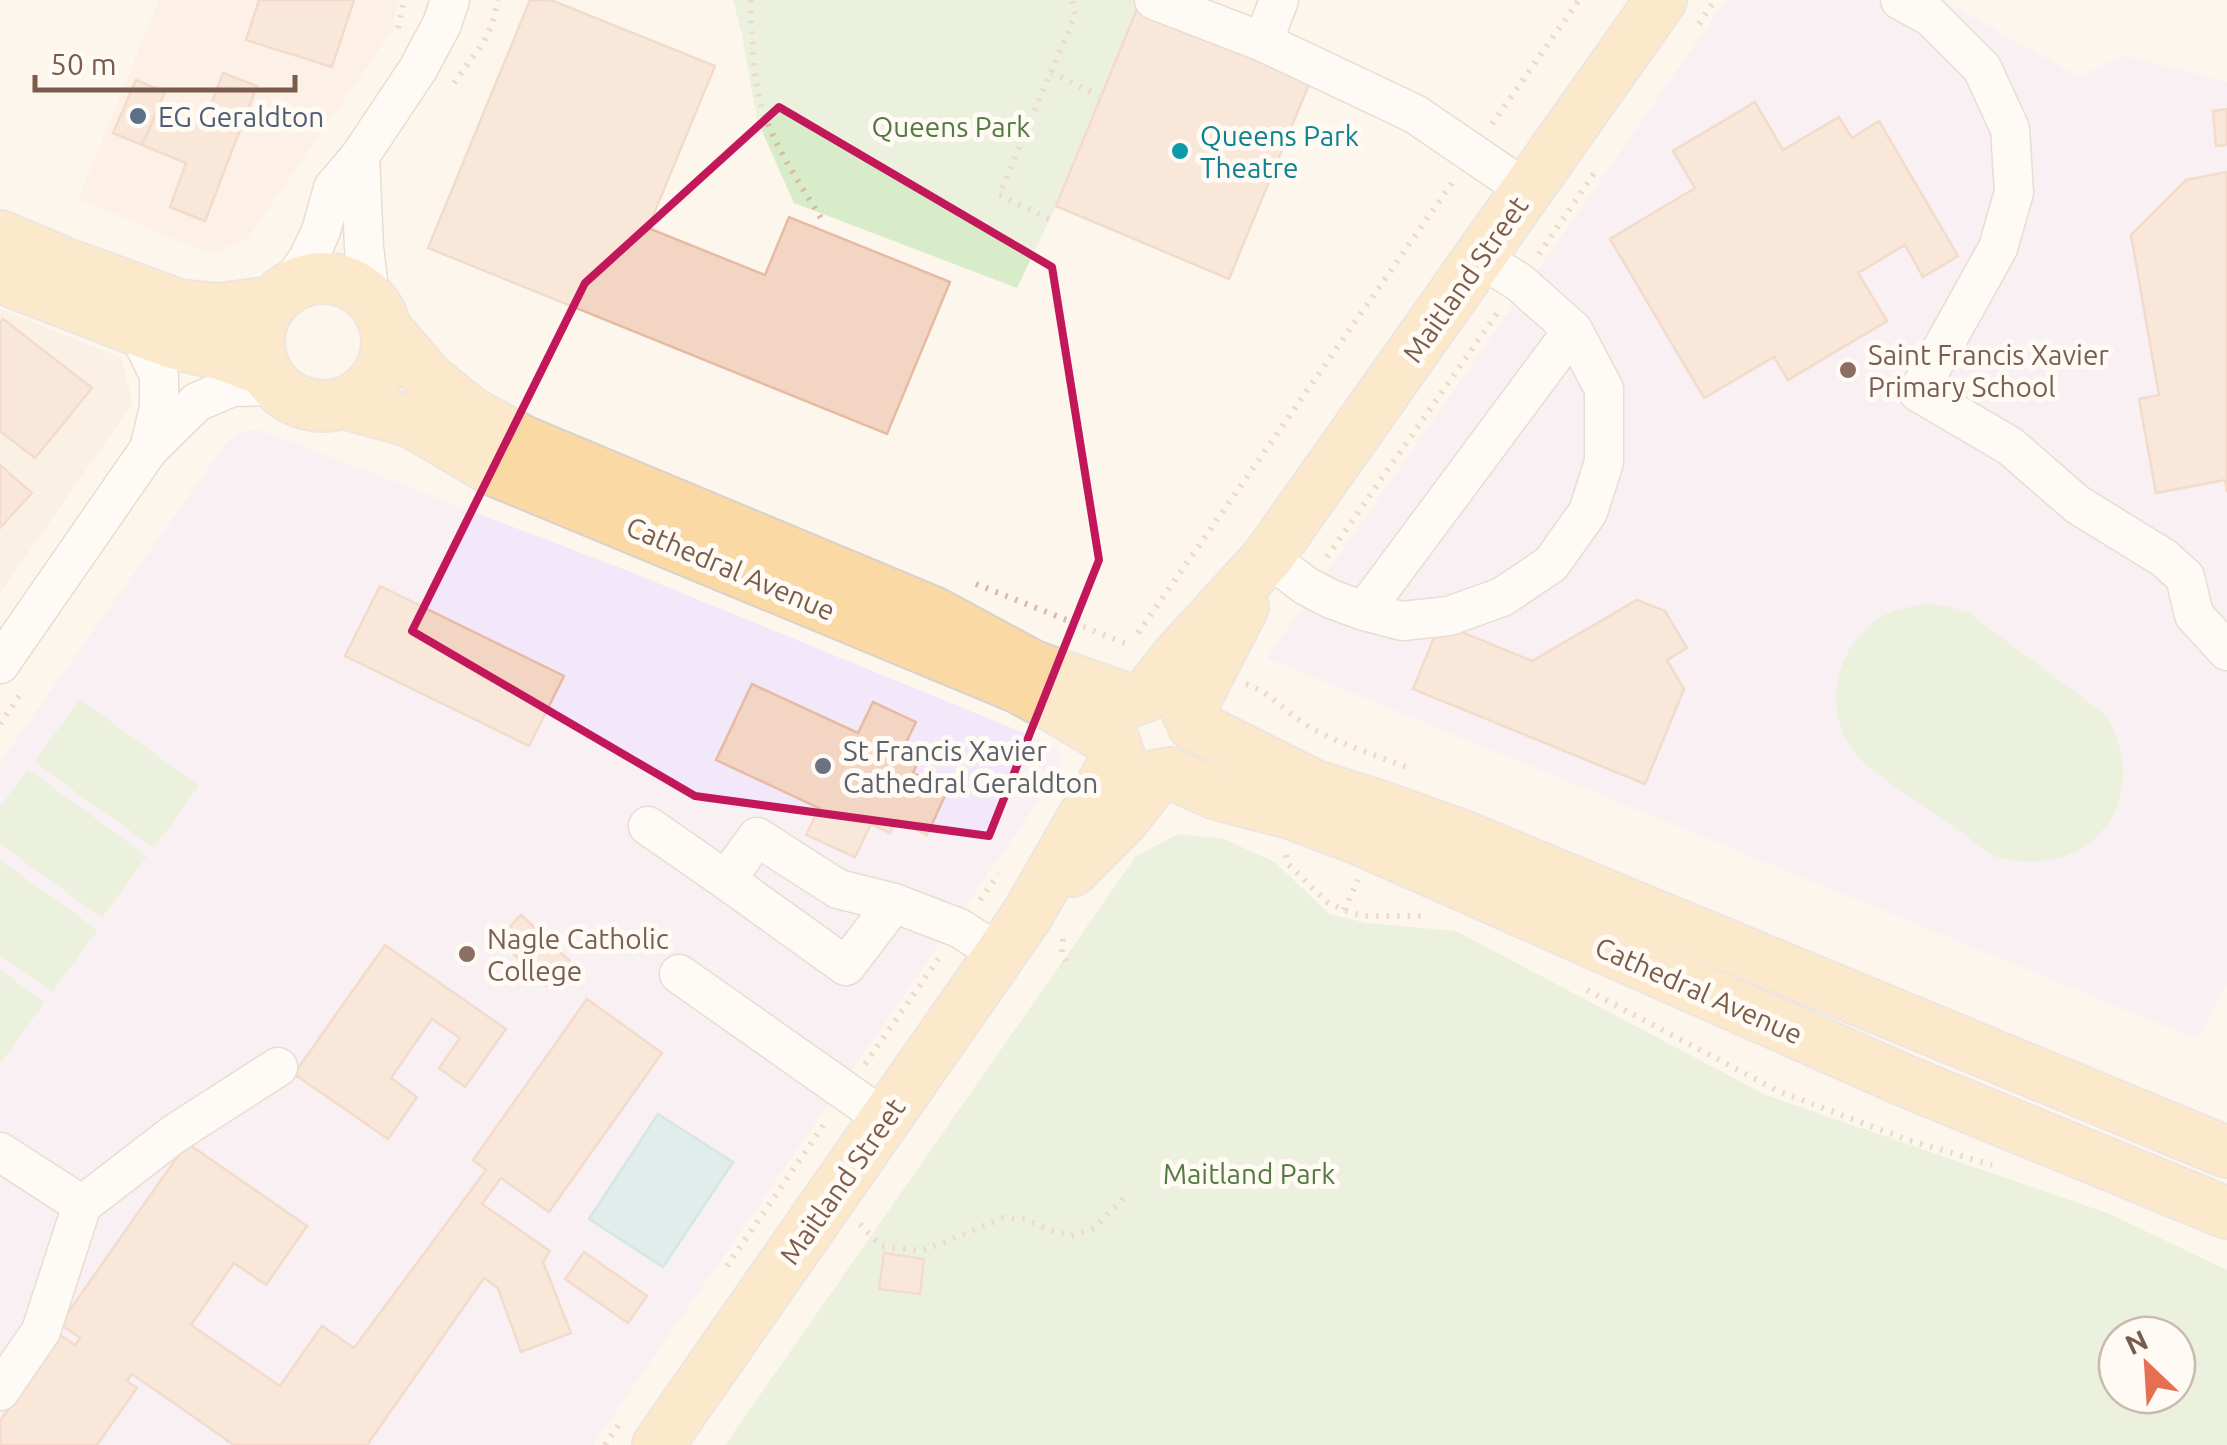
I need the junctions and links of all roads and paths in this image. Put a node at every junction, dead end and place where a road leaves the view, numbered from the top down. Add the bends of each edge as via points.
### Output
1 (404, 0) edge
2 (450, 0) edge
3 (498, 0) edge
4 (751, 0) edge
5 (1072, 0) edge
6 (1154, 0) edge
7 (1278, 0) edge
8 (1579, 0) edge
9 (1715, 0) edge
10 (1900, 0) edge
11 (1677, 16) edge
12 (397, 34) dead end
13 (1263, 42) junction
14 (1051, 72) junction
15 (449, 89) dead end
16 (1100, 96) dead end
17 (1472, 154) junction
18 (360, 156) junction
19 (1606, 157) dead end
20 (1528, 190) junction
21 (1049, 220) dead end
22 (824, 222) dead end
23 (0, 236) edge
24 (1500, 270) junction
25 (0, 277) edge
26 (279, 296) junction
27 (378, 314) junction
28 (138, 330) junction
29 (1573, 330) junction
30 (275, 392) junction
31 (330, 414) junction
32 (148, 449) junction
33 (1287, 571) junction
34 (964, 580) dead end
35 (1364, 612) junction
36 (1129, 646) junction
37 (1145, 646) dead end
38 (2227, 651) edge
39 (16, 670) edge
40 (1234, 680) dead end
41 (1244, 683) dead end
42 (0, 724) edge
43 (1152, 735) junction
44 (648, 826) dead end
45 (1284, 850) dead end
46 (1004, 866) dead end
47 (1359, 878) dead end
48 (726, 880) junction
49 (894, 903) junction
50 (1344, 910) junction
51 (1432, 916) dead end
52 (995, 933) junction
53 (678, 974) dead end
54 (278, 1068) dead end
55 (866, 1105) junction
56 (0, 1152) edge
57 (2227, 1153) edge
58 (1128, 1192) dead end
59 (82, 1205) junction
60 (2214, 1208) edge
61 (850, 1215) dead end
62 (725, 1269) dead end
63 (0, 1391) edge
64 (642, 1429) edge
65 (605, 1445) edge

1 - 12 path
2 - 18 street via 418,69
3 - 15 path via 483,43
4 - 22 path via 762,108
5 - 14 path via 1075,16
6 - 13 street
7 - 13 street
8 - 17 path
9 - 11 path
10 - 38 street via 1930,17 1982,68 2010,129 2014,192 1998,248 1918,392 2010,446 2078,506 2186,576 2194,615
11 - 20 main road, Maitland Street
13 - 17 street via 1416,114
14 - 16 path
14 - 21 path via 999,195
17 - 20 street
17 - 36 path
18 - 26 street via 333,188 308,258
18 - 27 street via 364,247
19 - 24 path
20 - 24 main road, Maitland Street
23 - 26 main road via 179,305 218,309
24 - 29 street
24 - 33 main road, Maitland Street
24 - 33 path
25 - 28 main road
26 - 27 main road via 302,281 339,280 356,286
26 - 30 main road via 259,336
27 - 31 main road via 388,348 383,366 374,382
27 - 43 main road, Cathedral Avenue via 429,379 525,442 935,613
28 - 30 main road via 222,355
28 - 32 street via 160,375 160,408
29 - 35 street
29 - 35 street via 1604,389 1604,462 1588,512 1551,564 1502,597 1449,616 1402,621
30 - 31 main road via 326,406
30 - 31 path via 298,425
30 - 32 street via 232,387 197,402
31 - 43 main road, Cathedral Avenue via 412,422 493,470 1056,708
32 - 39 street
33 - 35 street
33 - 43 main road, Maitland Street
34 - 36 path
36 - 37 path
39 - 42 path
40 - 41 path
43 - 52 main road, Maitland Street
43 - 57 main road, Cathedral Avenue via 1250,755 1316,786 1460,835
43 - 60 main road, Cathedral Avenue via 1217,794 1359,840 1908,1082
44 - 48 street
45 - 50 path via 1288,864
46 - 52 path
47 - 50 path
48 - 49 street via 757,837 838,890
48 - 49 street via 846,966
49 - 52 street
50 - 51 path
52 - 55 main road, Maitland Street
52 - 55 path
53 - 55 street
54 - 59 street via 174,1134
55 - 62 path
55 - 64 main road, Maitland Street
56 - 59 street
57 - 60 main road
58 - 61 path via 1094,1228 1070,1236 1026,1219 1003,1218 922,1250 881,1246
59 - 63 street via 41,1331
64 - 65 path

